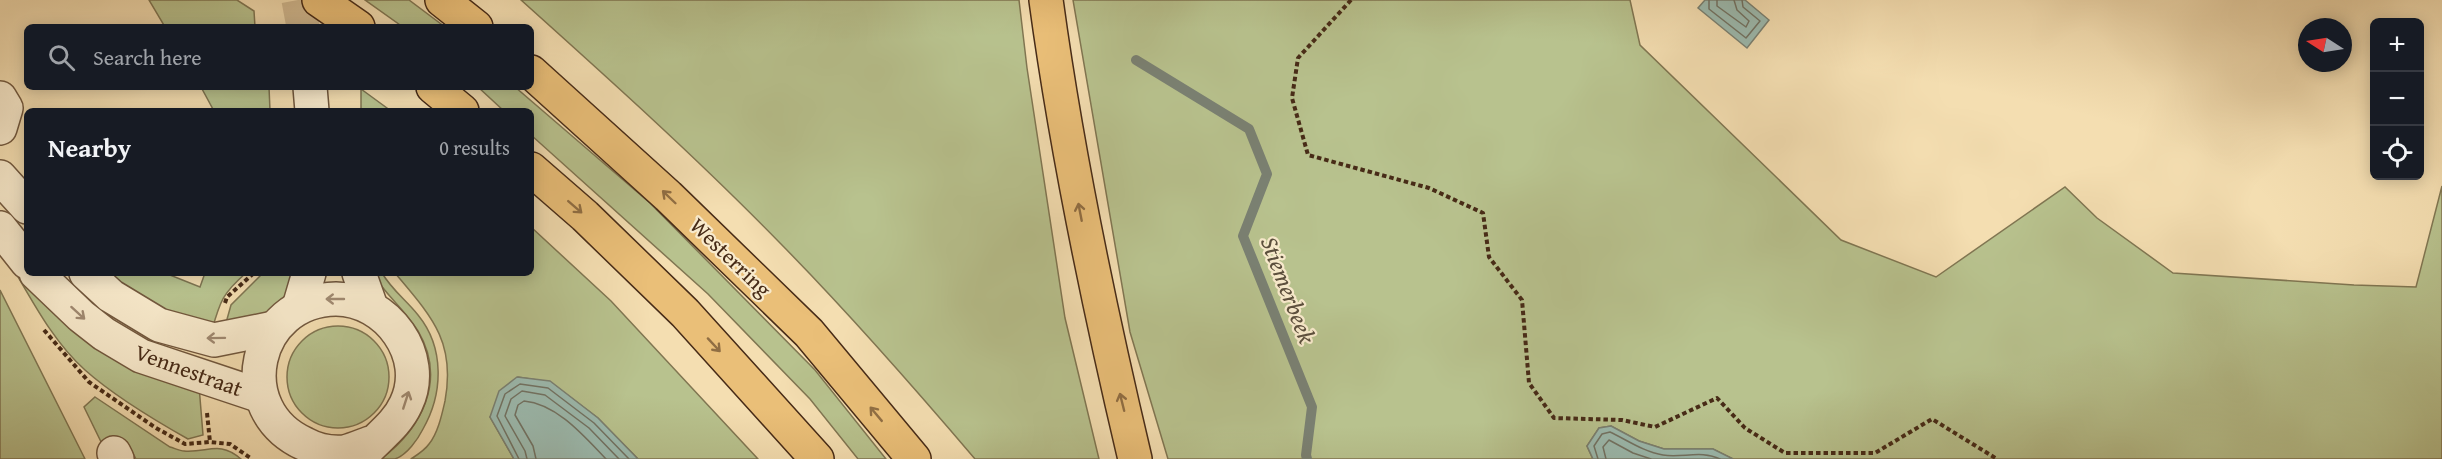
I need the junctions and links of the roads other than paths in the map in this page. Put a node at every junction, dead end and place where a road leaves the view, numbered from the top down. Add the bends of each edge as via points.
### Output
1 (320, 0) edge
2 (442, 0) edge
3 (1046, 0) edge
4 (354, 24) edge
5 (472, 24) edge
6 (534, 75) edge
7 (310, 90) edge
8 (437, 90) edge
9 (0, 98) edge
10 (312, 108) edge
11 (458, 108) edge
12 (0, 128) edge
13 (534, 172) edge
14 (0, 177) edge
15 (24, 204) edge
16 (0, 228) edge
17 (24, 258) edge
18 (39, 276) edge
19 (89, 276) edge
20 (308, 276) edge
21 (360, 276) edge
22 (299, 307) junction
23 (371, 307) junction
24 (274, 328) junction
25 (261, 396) junction
26 (292, 448) edge
27 (365, 451) edge
28 (818, 459) edge
29 (914, 459) edge
30 (1136, 459) edge

1 - 4 highway
2 - 5 highway
30 -> 3 highway via 1101,318 1075,186
29 -> 6 highway, Westerring via 809,333 668,196
7 - 10 street
8 - 11 highway
9 - 12 street via 6,108
13 -> 28 highway via 685,313
14 - 15 street
16 - 17 street
18 -> 25 street, Vennestraat via 81,316 141,356
24 -> 19 street, Vennestraat via 214,340 159,325 111,296
20 - 22 street
21 - 23 street
23 -> 22 street, Vennestraat via 348,299 322,299
22 - 24 street, Vennestraat
27 -> 23 street, Vennestraat via 392,427 407,403 412,375 403,340 393,324
24 - 25 street, Vennestraat via 262,349 258,372
25 - 26 street, Vennestraat
26 - 27 street, Vennestraat

